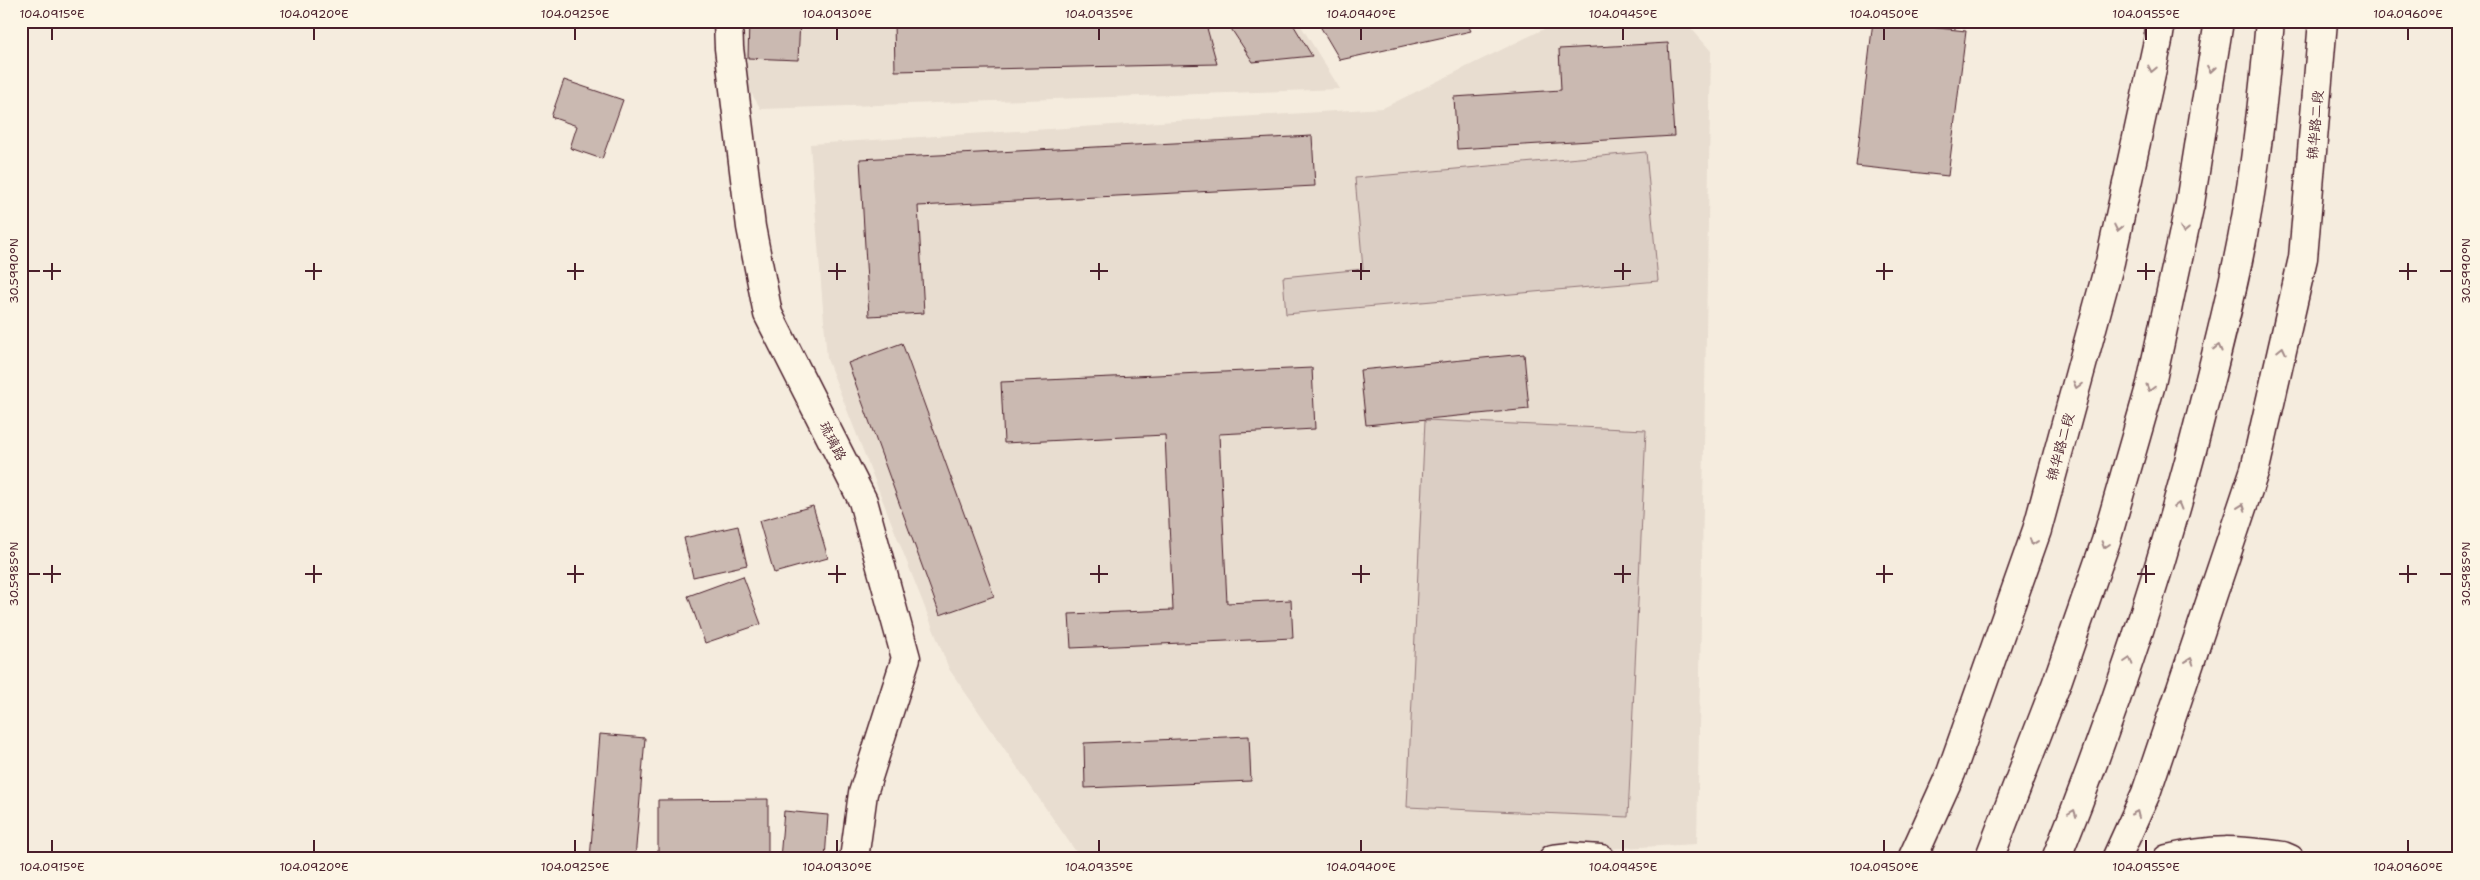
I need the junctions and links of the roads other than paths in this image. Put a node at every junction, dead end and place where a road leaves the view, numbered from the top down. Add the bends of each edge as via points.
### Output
1 (728, 21) edge
2 (2160, 21) edge
3 (2218, 21) edge
4 (2270, 21) edge
5 (2323, 21) edge
6 (2122, 854) edge
7 (854, 859) edge
8 (1553, 859) edge
9 (1601, 859) edge
10 (1912, 859) edge
11 (1989, 859) edge
12 (2056, 859) edge
13 (2167, 859) edge
14 (2290, 859) edge

1 - 7 main road, 琉璃路 via 751,227 768,314 863,501 906,658 863,793
2 -> 10 main road, 锦华路二段 via 2110,262 2037,530 1951,773
3 -> 11 main road via 2190,203 2151,384 2106,541 2056,685
12 -> 4 main road via 2108,727 2154,588 2186,477 2244,229 2263,101
6 -> 5 main road, 锦华路二段 via 2146,793 2255,469 2303,258
8 - 9 main road
13 - 14 main road via 2200,851 2237,850

